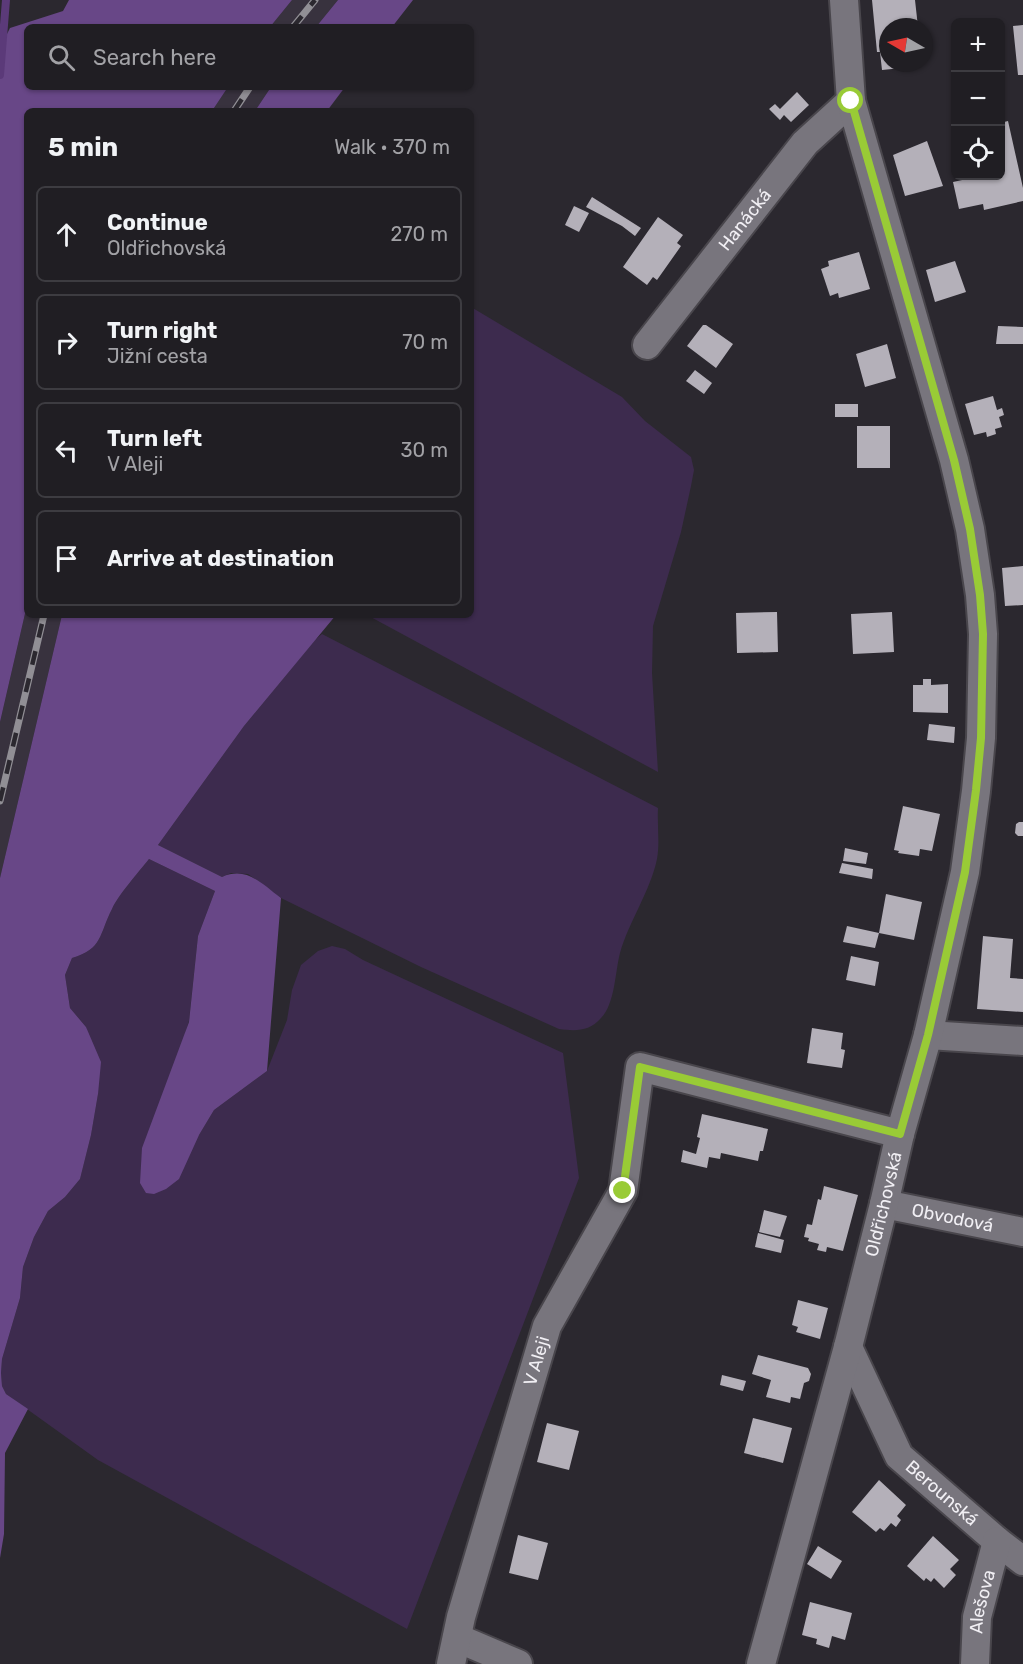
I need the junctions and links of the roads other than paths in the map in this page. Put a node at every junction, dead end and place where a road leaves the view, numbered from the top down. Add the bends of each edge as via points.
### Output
1 (844, 0) edge
2 (851, 101) junction
3 (646, 345) dead end
4 (928, 1035) junction
5 (1023, 1041) edge
6 (900, 1134) junction
7 (884, 1204) junction
8 (1023, 1232) edge
9 (848, 1347) junction
10 (997, 1541) junction
11 (1023, 1561) edge
12 (454, 1651) edge
13 (518, 1664) edge
14 (761, 1664) edge
15 (975, 1664) edge

1 - 2 street, Oldřichovská
2 - 3 street, Hanácká via 805,142
2 - 4 street, Oldřichovská via 954,460 970,529 983,634 981,738 965,872
4 - 5 street
4 - 6 street, Oldřichovská
6 - 7 street, Oldřichovská
6 - 12 street, V Aleji via 640,1067 623,1191 547,1326
7 - 8 street, Obvodová
7 - 9 street, Oldřichovská
9 - 10 street, Berounská via 899,1456
9 - 14 street, Oldřichovská
10 - 11 street, Berounská
10 - 15 street, Alešova via 978,1617
12 - 13 street

